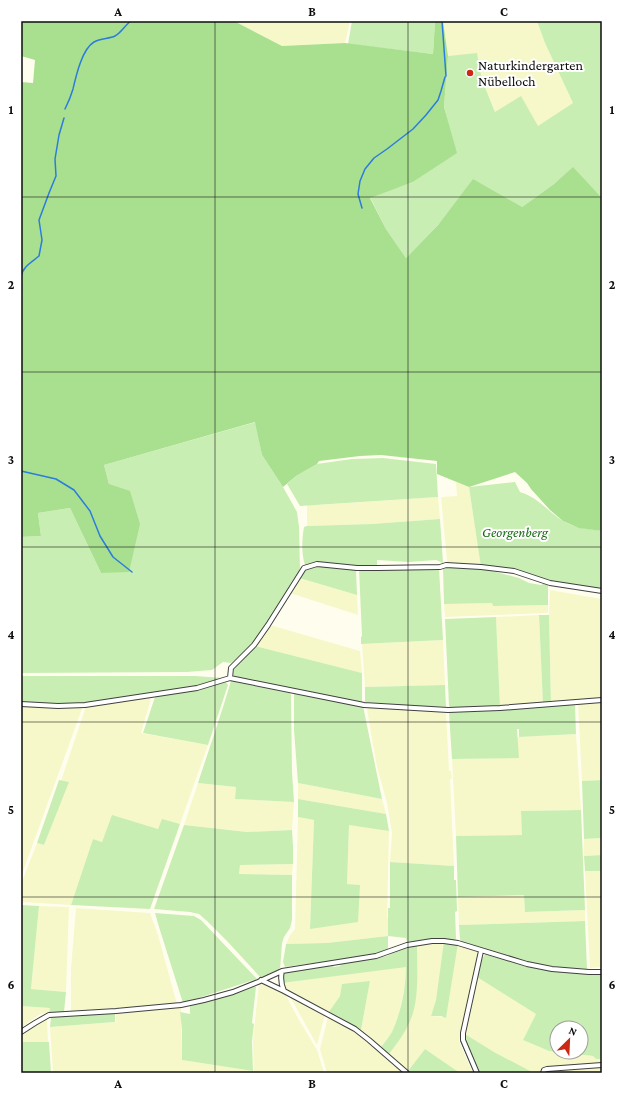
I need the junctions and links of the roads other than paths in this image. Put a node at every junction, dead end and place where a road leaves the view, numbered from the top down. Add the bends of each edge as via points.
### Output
1 (602, 591) edge
2 (230, 678) junction
3 (602, 700) edge
4 (21, 704) edge
5 (481, 951) junction
6 (282, 971) junction
7 (602, 972) edge
8 (261, 980) junction
9 (284, 991) junction
10 (21, 1032) edge
11 (602, 1065) edge
12 (406, 1073) edge
13 (477, 1073) edge
14 (543, 1073) edge

1 - 2 street via 550,583 514,571 481,567 446,565 378,568 316,564 304,568 254,645 231,668
2 - 3 street via 364,705 448,710
2 - 4 street via 197,688 85,705
5 - 6 street via 458,943 432,941 407,945 376,956
5 - 7 street via 552,969
5 - 13 street via 462,1040
6 - 8 street
6 - 9 street via 280,978
8 - 9 street
8 - 10 street via 233,992 181,1005 49,1015
9 - 12 street via 355,1029
11 - 14 street via 547,1068

